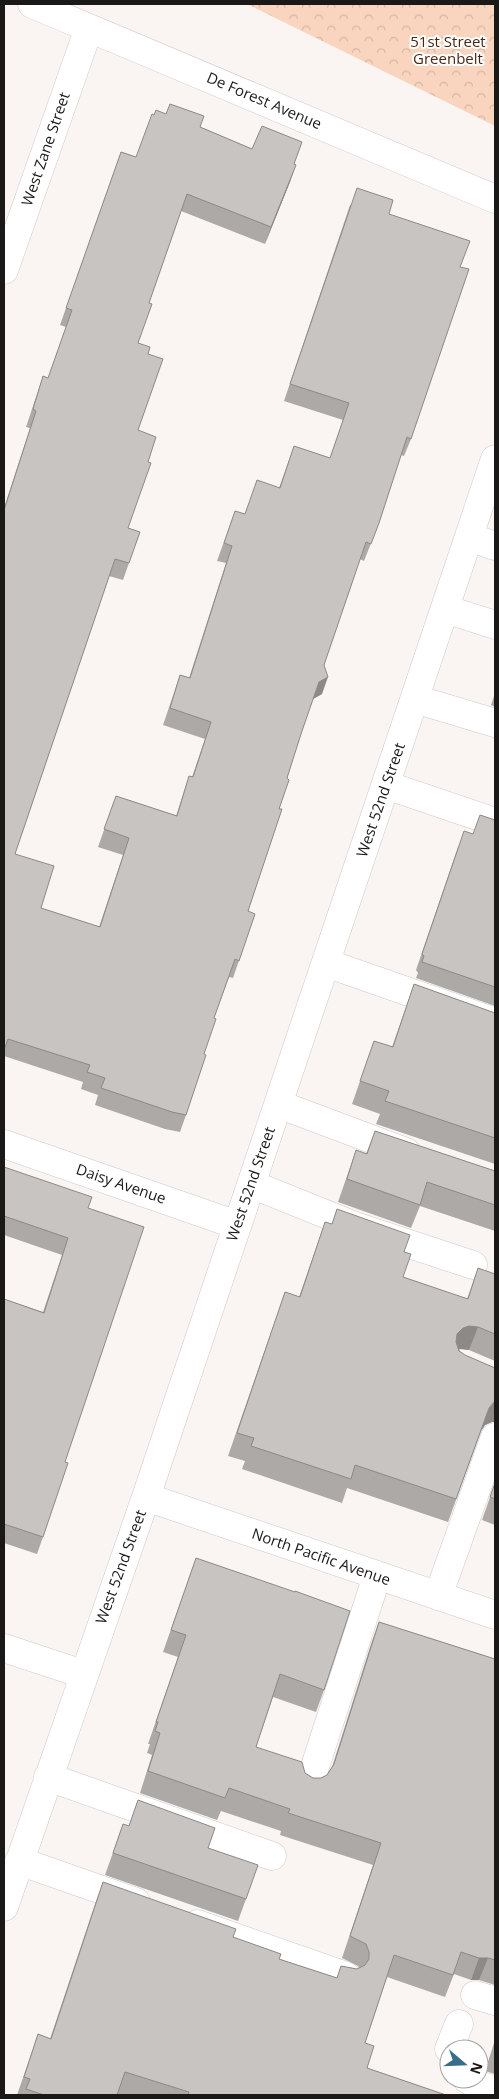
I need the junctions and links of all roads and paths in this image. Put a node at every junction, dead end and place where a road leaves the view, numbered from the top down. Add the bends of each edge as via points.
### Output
1 (32, 4) edge
2 (89, 28) junction
3 (495, 199) edge
4 (4, 270) edge
5 (495, 459) edge
6 (469, 537) junction
7 (495, 546) edge
8 (445, 609) junction
9 (495, 626) edge
10 (414, 699) junction
11 (495, 723) edge
12 (386, 785) junction
13 (495, 822) edge
14 (326, 963) junction
15 (495, 1022) edge
16 (278, 1104) junction
17 (4, 1144) edge
18 (427, 1159) edge
19 (251, 1184) junction
20 (237, 1225) junction
21 (473, 1265) dead end
22 (495, 1437) edge
23 (146, 1497) junction
24 (378, 1576) junction
25 (438, 1596) junction
26 (495, 1615) edge
27 (4, 1648) edge
28 (83, 1674) junction
29 (48, 1777) junction
30 (309, 1786) edge
31 (272, 1856) dead end
32 (19, 1861) junction
33 (4, 1907) edge
34 (346, 1976) edge
35 (460, 2024) dead end
36 (453, 2039) edge

1 - 2 street, De Forest Avenue
2 - 3 street, De Forest Avenue
2 - 4 street, West Zane Street
5 - 6 street, West 52nd Street
6 - 7 street
6 - 8 street, West 52nd Street
8 - 9 street
8 - 10 street, West 52nd Street
10 - 11 street
10 - 12 street, West 52nd Street
12 - 13 street
12 - 14 street, West 52nd Street
14 - 15 street
14 - 16 street, West 52nd Street
16 - 18 street
16 - 19 street, West 52nd Street
17 - 20 street, Daisy Avenue
19 - 20 street, West 52nd Street
19 - 21 street via 355,1226
20 - 23 street, West 52nd Street
22 - 25 street
23 - 24 street, North Pacific Avenue
23 - 28 street, West 52nd Street
24 - 25 street, North Pacific Avenue
24 - 30 street
25 - 26 street, North Pacific Avenue
27 - 28 street
28 - 29 street, West 52nd Street
29 - 31 street
29 - 32 street, West 52nd Street
32 - 33 street, West 52nd Street
32 - 34 street
35 - 36 street

